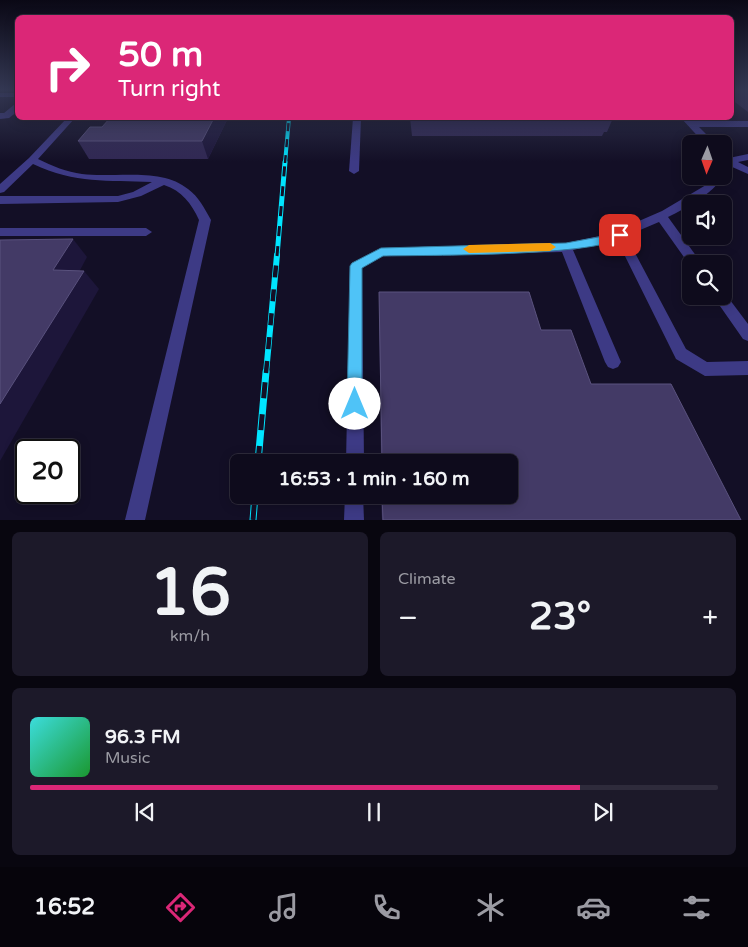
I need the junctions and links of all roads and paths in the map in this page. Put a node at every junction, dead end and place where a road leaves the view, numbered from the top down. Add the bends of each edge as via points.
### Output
1 (69, 120) edge
2 (357, 120) edge
3 (688, 121) edge
4 (748, 124) edge
5 (702, 135) edge
6 (748, 157) edge
7 (32, 160) junction
8 (732, 161) edge
9 (732, 164) edge
10 (732, 165) edge
11 (748, 167) edge
12 (354, 171) dead end
13 (748, 171) edge
14 (161, 182) junction
15 (712, 185) edge
16 (0, 190) edge
17 (0, 200) edge
18 (661, 216) junction
19 (0, 232) edge
20 (146, 232) dead end
21 (620, 235) junction
22 (566, 246) junction
23 (689, 255) edge
24 (726, 305) edge
25 (748, 335) edge
26 (613, 362) dead end
27 (748, 368) edge
28 (354, 454) edge
29 (354, 504) edge
30 (135, 520) edge
31 (354, 520) edge

1 - 7 street
2 - 12 street
3 - 4 street
3 - 5 street
6 - 8 street
7 - 14 street via 55,171 84,177 140,177
7 - 16 street
9 - 11 street
10 - 13 street
14 - 17 street via 118,199
14 - 30 street via 190,194 200,206 205,220
15 - 18 street
18 - 21 street
18 - 23 street
19 - 20 street
21 - 22 street
21 - 27 street via 682,354 705,369
22 - 26 street
22 - 28 street via 381,252 356,266
24 - 25 street
29 - 31 street

